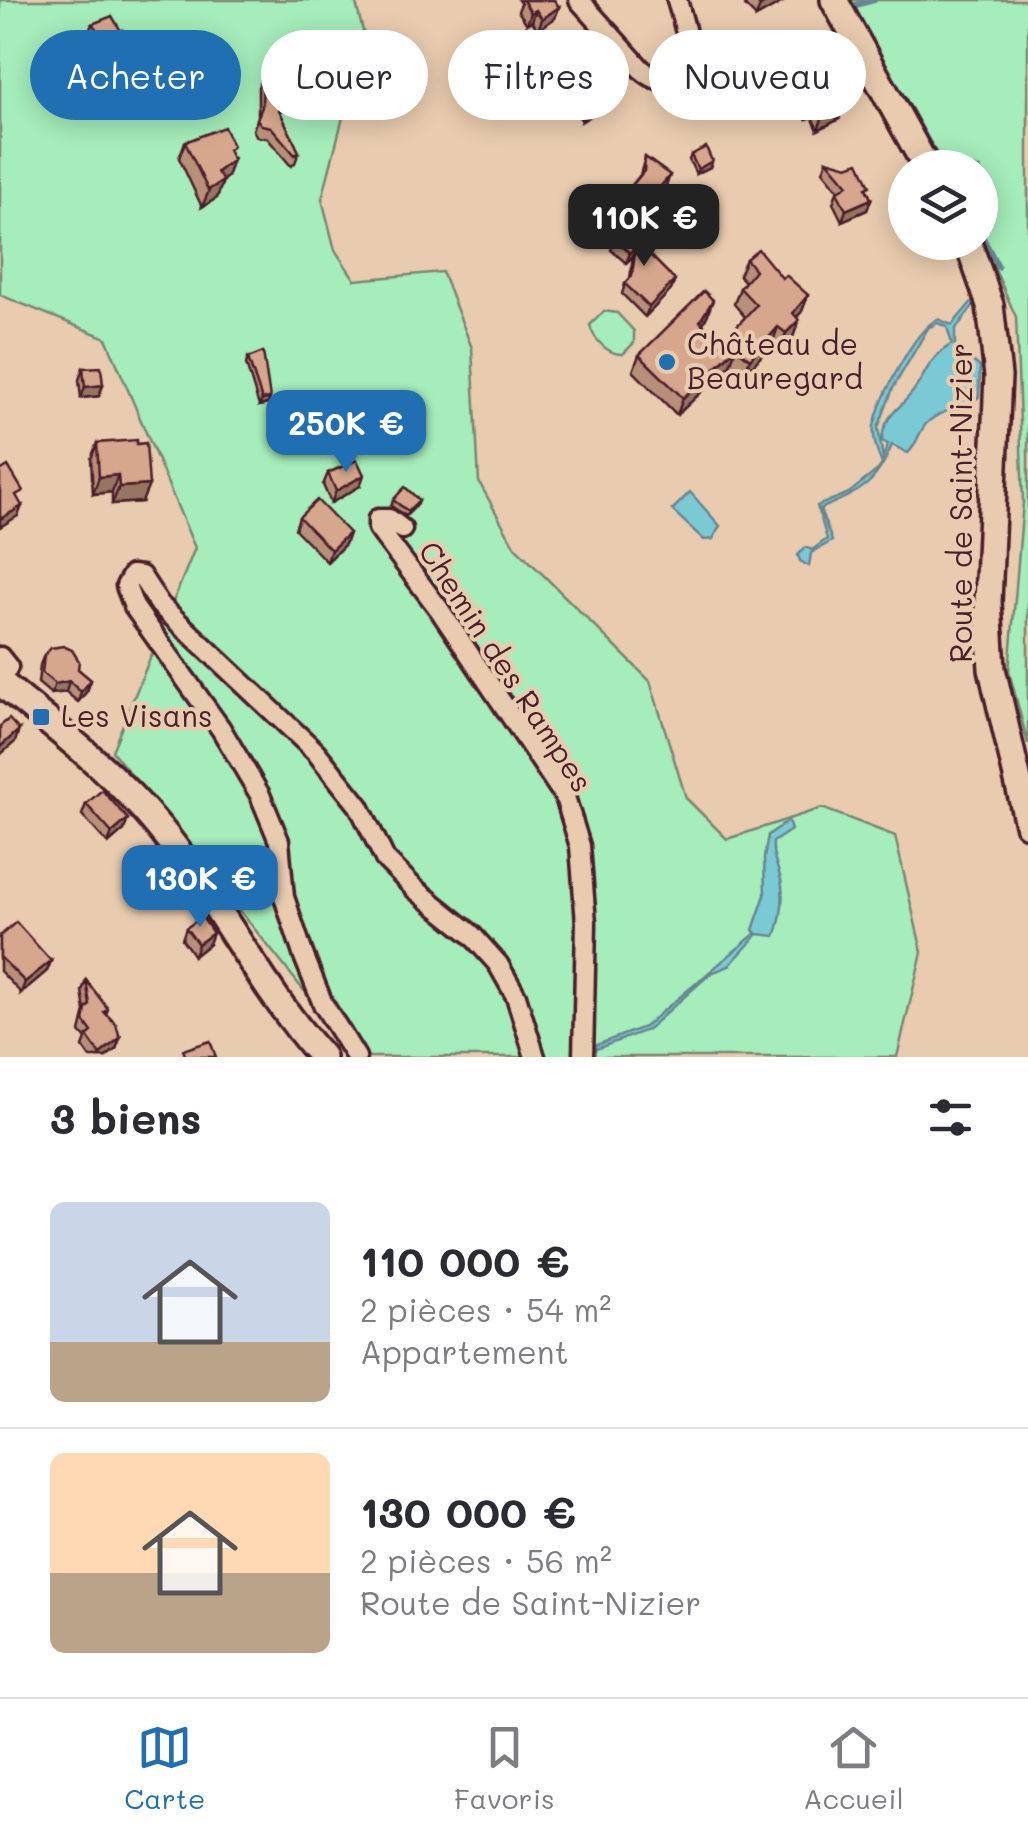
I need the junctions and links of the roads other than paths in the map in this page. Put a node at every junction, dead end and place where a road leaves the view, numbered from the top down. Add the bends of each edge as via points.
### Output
1 (579, 0) edge
2 (677, 0) edge
3 (834, 0) edge
4 (917, 150) edge
5 (974, 260) edge
6 (402, 529) dead end
7 (0, 657) edge
8 (0, 681) edge
9 (1028, 824) edge
10 (322, 1057) edge
11 (356, 1057) edge
12 (536, 1057) edge
13 (584, 1057) edge

1 - 2 street via 641,69 664,80 686,64
3 - 4 main road
5 - 9 main road, Route de Saint-Nizier via 990,305 998,376 988,585 992,669
6 - 13 street, Chemin des Rampes via 378,519 378,528 565,797 580,846 586,923
7 - 8 street via 8,667
8 - 10 main road via 146,812
11 - 12 street via 323,1004 303,954 284,896 279,841 260,795 134,607 126,586 132,575 141,576 160,605 316,752 359,806 385,859 498,964

